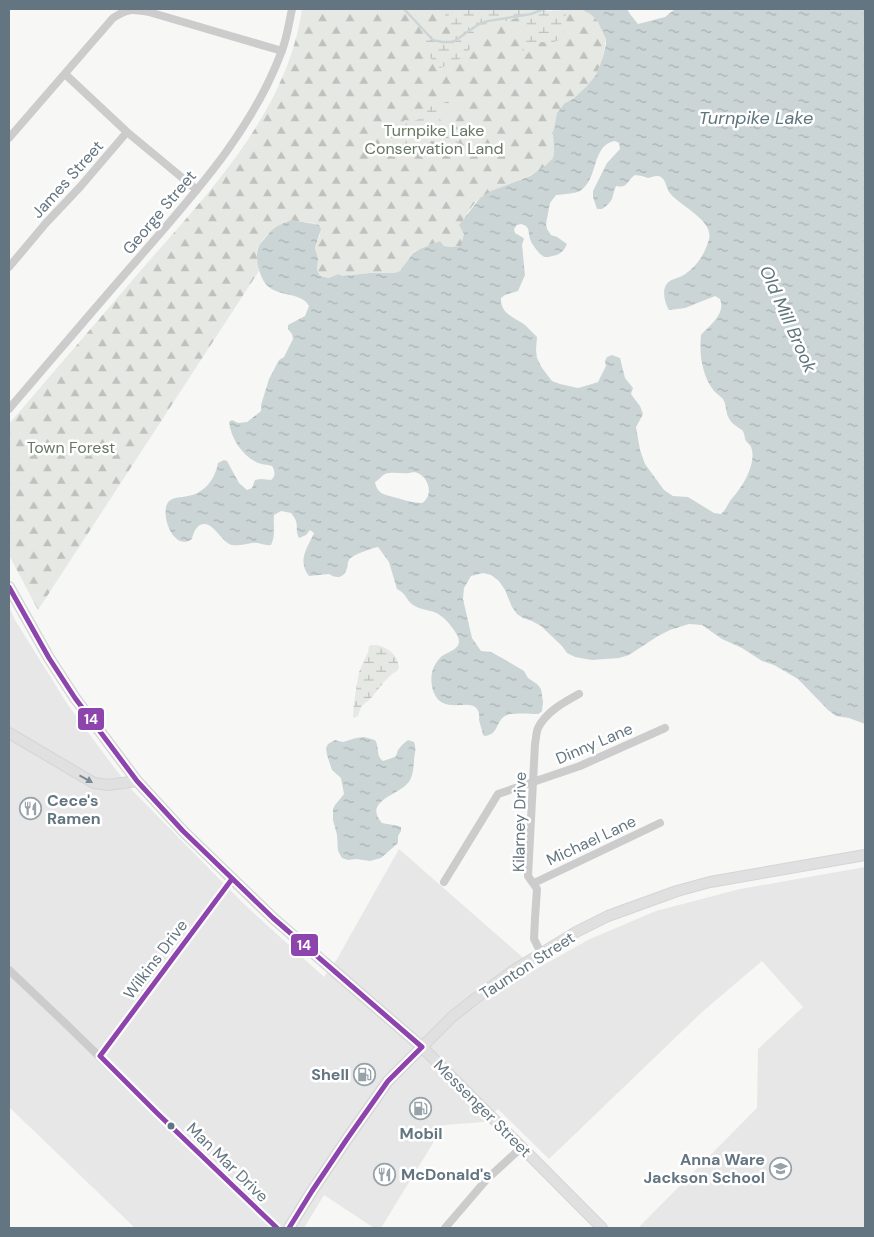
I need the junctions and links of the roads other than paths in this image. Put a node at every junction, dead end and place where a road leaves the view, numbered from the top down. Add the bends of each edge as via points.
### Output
1 (292, 9) edge
2 (282, 51) junction
3 (65, 74) junction
4 (127, 132) junction
5 (9, 138) edge
6 (197, 190) junction
7 (9, 267) edge
8 (9, 409) edge
9 (9, 587) edge
10 (579, 694) dead end
11 (665, 728) dead end
12 (9, 733) edge
13 (137, 781) junction
14 (534, 782) junction
15 (660, 823) dead end
16 (865, 855) edge
17 (232, 879) junction
18 (444, 882) dead end
19 (534, 883) junction
20 (541, 953) junction
21 (9, 970) edge
22 (422, 1047) junction
23 (100, 1056) junction
24 (522, 1147) junction
25 (277, 1228) edge
26 (289, 1228) edge
27 (445, 1228) edge
28 (602, 1228) edge

1 - 2 street, George Street
2 - 3 street via 149,12 123,11 113,18
2 - 6 street, George Street via 252,114
3 - 4 street
3 - 5 street
4 - 6 street
4 - 7 street, James Street
6 - 8 street, George Street
9 - 13 main road, Messenger Street via 75,698
10 - 14 street, Kilarney Drive via 543,720 537,730
11 - 14 street, Dinny Lane via 580,766
12 -> 13 main road via 94,783 108,785
13 - 17 main road, Messenger Street
14 - 18 street, Dinny Lane via 498,794
14 - 19 street, Kilarney Drive via 528,876
15 - 19 street, Michael Lane
16 - 20 main road, Taunton Street via 677,890 608,916
17 - 22 main road, Messenger Street
17 - 23 street, Wilkins Drive
19 - 20 street, Kilarney Drive via 537,889 534,939
20 - 22 main road, Taunton Street via 472,1001
21 - 23 street, Man Mar Drive
22 - 24 main road, Messenger Street
22 - 26 main road, Taunton Street via 388,1081
23 - 25 street, Man Mar Drive
24 - 27 street via 488,1179
24 - 28 main road, Messenger Street

